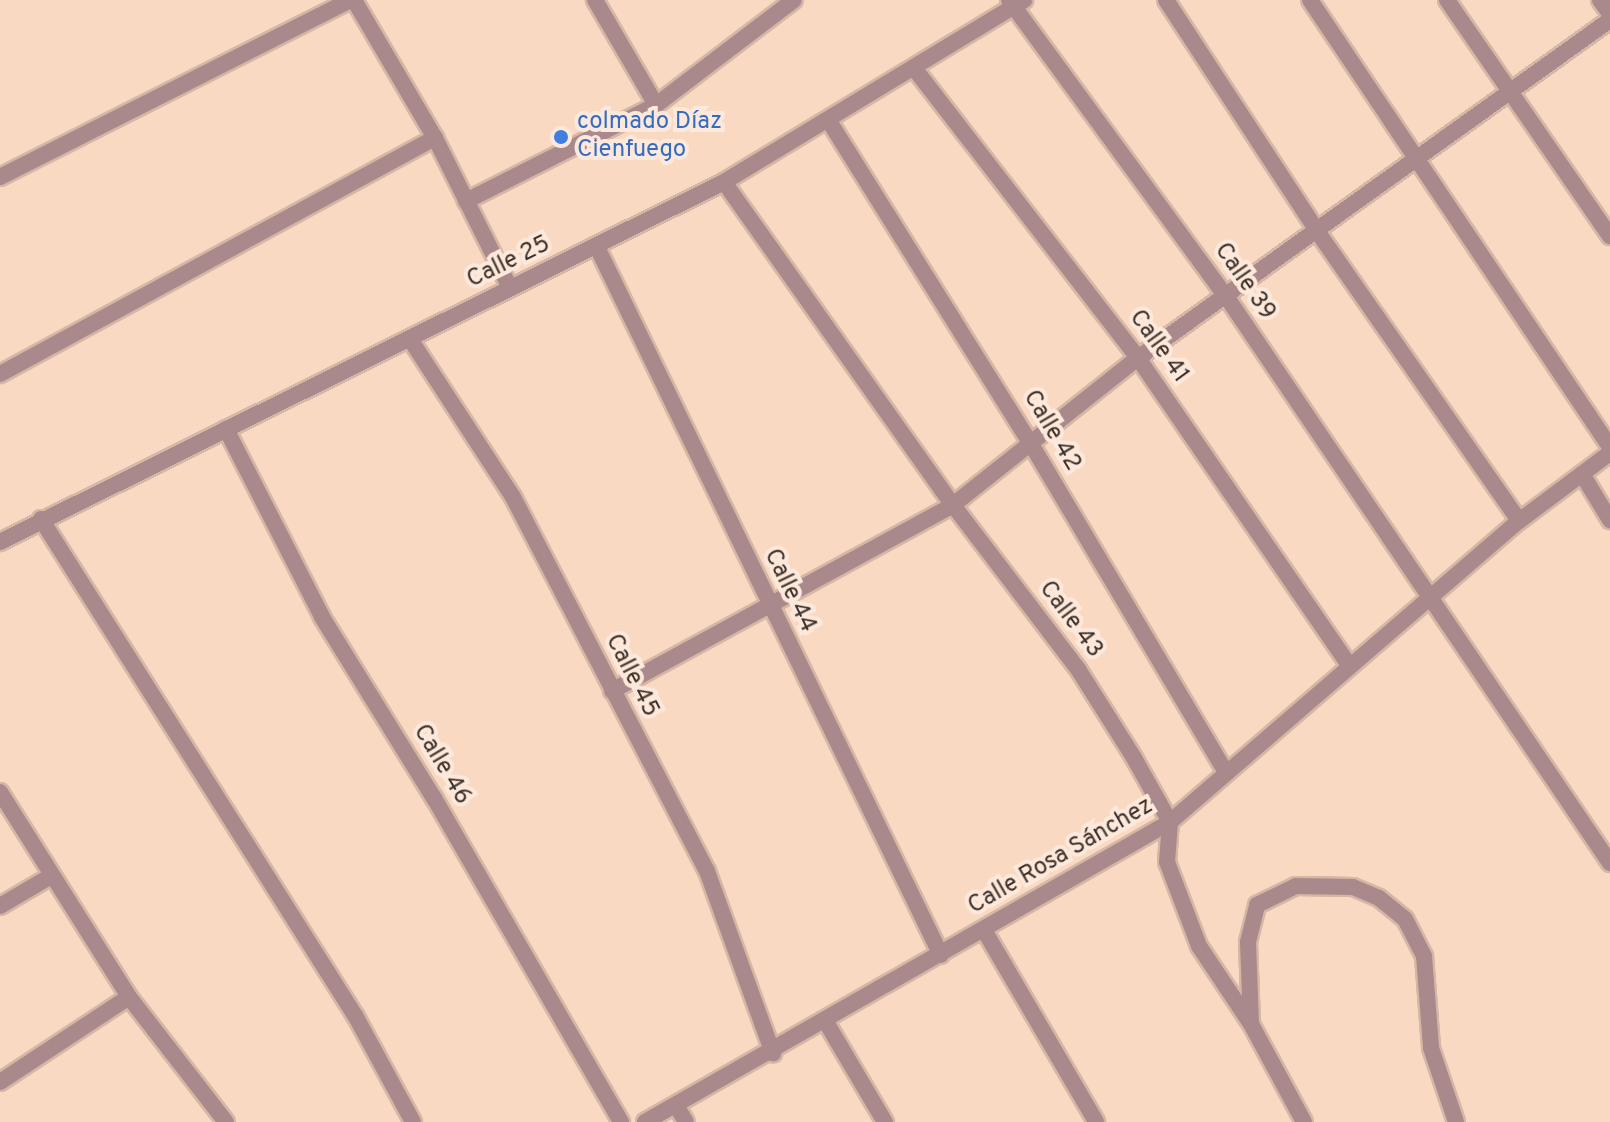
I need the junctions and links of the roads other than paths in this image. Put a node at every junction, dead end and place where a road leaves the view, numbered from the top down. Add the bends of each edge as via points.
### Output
1 (353, 0) edge
2 (595, 0) edge
3 (794, 0) edge
4 (1166, 0) edge
5 (1310, 0) edge
6 (1447, 0) edge
7 (1600, 0) edge
8 (1015, 3) edge
9 (1610, 14) edge
10 (1610, 20) edge
11 (914, 68) junction
12 (1513, 92) junction
13 (656, 105) junction
14 (829, 121) junction
15 (435, 138) junction
16 (1417, 160) junction
17 (0, 177) edge
18 (724, 182) junction
19 (466, 201) junction
20 (1317, 231) junction
21 (1610, 236) edge
22 (597, 247) junction
23 (510, 288) junction
24 (1226, 296) junction
25 (410, 339) junction
26 (1138, 358) junction
27 (0, 374) edge
28 (226, 429) junction
29 (1031, 444) junction
30 (1610, 447) edge
31 (1610, 453) edge
32 (1582, 474) junction
33 (953, 505) junction
34 (41, 519) junction
35 (1610, 520) edge
36 (1519, 521) junction
37 (0, 542) edge
38 (1432, 597) junction
39 (770, 609) junction
40 (1349, 665) junction
41 (612, 691) junction
42 (1225, 771) junction
43 (0, 792) edge
44 (1170, 822) junction
45 (1610, 863) edge
46 (51, 876) junction
47 (0, 906) edge
48 (984, 930) junction
49 (941, 955) junction
50 (129, 997) junction
51 (826, 1022) junction
52 (1251, 1024) junction
53 (773, 1053) junction
54 (0, 1082) edge
55 (681, 1115) edge
56 (226, 1122) edge
57 (413, 1122) edge
58 (621, 1122) edge
59 (645, 1122) edge
60 (885, 1122) edge
61 (1096, 1122) edge
62 (1304, 1122) edge
63 (1456, 1122) edge

1 - 15 street
1 - 17 street
2 - 13 street
3 - 13 street
4 - 20 street
5 - 16 street
6 - 12 street
7 - 9 street
8 - 11 street, Calle 25
8 - 24 street, Calle 39
10 - 12 street
11 - 14 street, Calle 25
11 - 26 street, Calle 41
12 - 16 street
12 - 21 street
13 - 19 street
14 - 18 street, Calle 25
14 - 29 street, Calle 42
15 - 19 street
15 - 27 street
16 - 20 street
16 - 30 street
18 - 22 street, Calle 25
18 - 33 street, Calle 43
19 - 23 street
20 - 24 street
20 - 36 street
22 - 23 street, Calle 25
22 - 39 street, Calle 44
23 - 25 street, Calle 25
24 - 26 street
24 - 38 street, Calle 39
25 - 28 street, Calle 25
25 - 41 street, Calle 45 via 513,497
26 - 29 street
26 - 40 street, Calle 41
28 - 34 street, Calle 25
28 - 58 street, Calle 46 via 322,617 434,798
29 - 33 street
29 - 42 street, Calle 42
31 - 32 street, Calle Rosa Sánchez
32 - 35 street
32 - 36 street, Calle Rosa Sánchez
33 - 39 street
33 - 44 street, Calle 43 via 1078,669
34 - 37 street, Calle 25
34 - 57 street via 356,1017
36 - 38 street, Calle Rosa Sánchez
38 - 40 street, Calle Rosa Sánchez
38 - 45 street, Calle 39
39 - 41 street
39 - 49 street, Calle 44
40 - 42 street, Calle Rosa Sánchez
41 - 53 street, Calle 45 via 707,871
42 - 44 street, Calle Rosa Sánchez
43 - 46 street
44 - 48 street, Calle Rosa Sánchez
44 - 52 street via 1167,862 1199,946
46 - 47 street
46 - 50 street
48 - 49 street, Calle Rosa Sánchez
48 - 61 street
49 - 51 street, Calle Rosa Sánchez
50 - 54 street
50 - 56 street
51 - 53 street, Calle Rosa Sánchez
51 - 60 street
52 - 62 street
52 - 63 street via 1248,942 1257,905 1296,886 1353,887 1379,898 1405,919 1424,956 1431,1048
53 - 55 street, Calle Rosa Sánchez
55 - 59 street, Calle Rosa Sánchez

